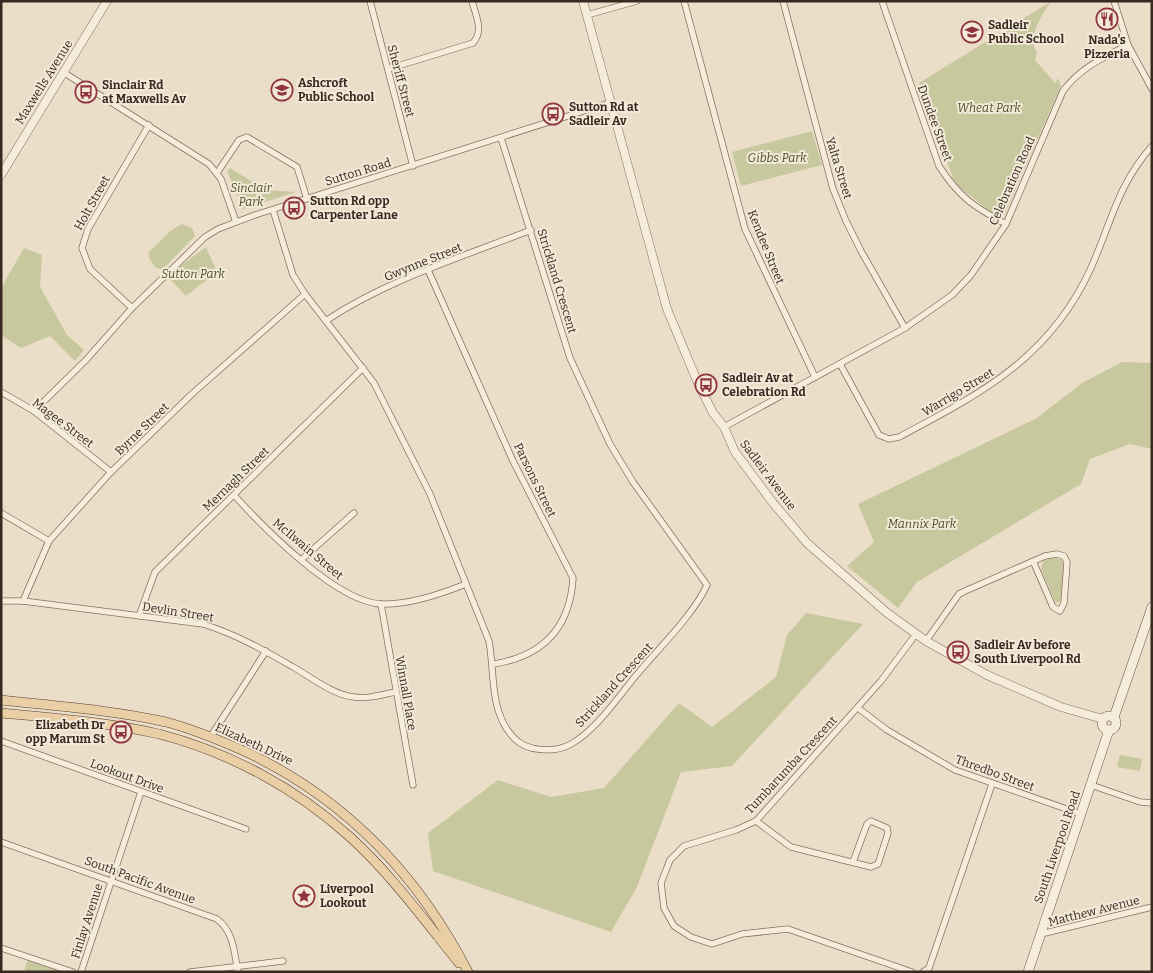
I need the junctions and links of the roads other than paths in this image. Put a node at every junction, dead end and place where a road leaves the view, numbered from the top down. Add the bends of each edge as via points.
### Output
1 (107, 1) edge
2 (370, 1) edge
3 (472, 1) edge
4 (583, 1) edge
5 (637, 1) edge
6 (684, 1) edge
7 (783, 1) edge
8 (882, 1) edge
9 (1114, 1) edge
10 (587, 15) junction
11 (1128, 45) junction
12 (388, 69) junction
13 (63, 72) junction
14 (1151, 85) edge
15 (609, 103) junction
16 (149, 125) junction
17 (500, 138) junction
18 (1152, 146) edge
19 (413, 166) junction
20 (217, 173) junction
21 (1, 175) edge
22 (307, 199) junction
23 (272, 210) junction
24 (236, 222) junction
25 (1006, 224) junction
26 (531, 230) junction
27 (428, 270) junction
28 (305, 294) junction
29 (132, 308) junction
30 (327, 320) junction
31 (905, 328) junction
32 (840, 364) junction
33 (363, 368) junction
34 (814, 377) junction
35 (1, 392) edge
36 (34, 411) junction
37 (724, 427) junction
38 (112, 472) junction
39 (234, 495) junction
40 (1, 513) edge
41 (354, 513) dead end
42 (48, 541) junction
43 (302, 559) junction
44 (1033, 561) junction
45 (466, 584) junction
46 (1, 601) edge
47 (23, 601) junction
48 (381, 604) junction
49 (1152, 607) edge
50 (139, 616) junction
51 (916, 634) junction
52 (926, 641) junction
53 (266, 651) junction
54 (494, 664) junction
55 (395, 692) junction
56 (1, 700) edge
57 (858, 708) junction
58 (1, 713) edge
59 (1114, 717) junction
60 (1103, 719) junction
61 (1109, 730) junction
62 (211, 736) junction
63 (1, 741) edge
64 (992, 784) junction
65 (414, 785) dead end
66 (1091, 785) junction
67 (141, 792) junction
68 (1152, 803) edge
69 (1081, 814) junction
70 (756, 821) junction
71 (246, 830) dead end
72 (1, 842) edge
73 (853, 862) junction
74 (111, 881) junction
75 (1152, 907) edge
76 (1041, 934) junction
77 (1, 948) edge
78 (283, 962) dead end
79 (238, 969) edge
80 (73, 972) edge
81 (81, 972) edge
82 (190, 972) edge
83 (467, 972) edge
84 (912, 972) edge
85 (923, 972) edge
86 (1028, 972) edge

1 - 13 street, Maxwells Avenue
2 - 12 street, Sheriff Street
3 - 12 street via 480,29 473,43
4 - 10 street, Sadleir Avenue
5 - 10 street
6 - 34 street, Kendee Street via 745,229
7 - 31 street, Yalta Street via 833,189 861,251
8 - 25 street, Dundee Street via 938,166 950,184 972,206
9 - 11 street
10 - 15 street, Sadleir Avenue
11 - 14 street
11 - 25 street, Celebration Road via 1091,64 1072,78 1063,91
12 - 19 street, Sheriff Street
13 - 16 street
13 - 21 street, Maxwells Avenue
15 - 17 street, Sutton Road
15 - 37 street, Sadleir Avenue via 667,309 698,383 713,414
16 - 20 street via 197,155
16 - 29 street, Holt Street via 88,229 82,248 90,269
17 - 19 street, Sutton Road
17 - 26 street, Strickland Crescent
18 - 32 street, Warrigo Street via 1125,182 1091,266 1071,304 1038,346 992,385 899,437 889,439 879,435
19 - 22 street, Sutton Road
20 - 22 street via 242,137 248,137 297,167
20 - 24 street
22 - 23 street, Sutton Road
23 - 24 street, Sutton Road
23 - 28 street, Strickland Crescent via 293,274
24 - 29 street, Sutton Road via 205,237
25 - 31 street, Celebration Road via 958,289
26 - 27 street, Gwynne Street
26 - 54 street, Strickland Crescent via 570,358 610,444 632,482 707,585 663,645 588,731 570,745 543,749 526,746 514,739 497,709
27 - 30 street, Gwynne Street via 354,302
27 - 54 street, Parsons Street via 514,461 573,578 572,600 555,633 542,646 510,661
28 - 30 street, Strickland Crescent
28 - 38 street, Byrne Street via 193,392
29 - 36 street, Sutton Road via 86,360
30 - 33 street, Strickland Crescent
31 - 32 street, Celebration Road
32 - 34 street, Celebration Road
33 - 39 street, Mernagh Street
33 - 45 street, Strickland Crescent via 374,383 430,494
34 - 37 street, Celebration Road
35 - 36 street, Magee Street
36 - 38 street, Magee Street
37 - 51 street, Sadleir Avenue via 730,444 807,543 865,596
38 - 42 street, Byrne Street
39 - 43 street, McIlwain Street
39 - 50 street, Mernagh Street via 155,572
40 - 42 street
41 - 43 street
42 - 47 street, Byrne Street
43 - 48 street, McIlwain Street via 328,582 348,594
44 - 44 street via 1051,554 1066,558 1064,603 1060,611 1053,607
44 - 52 street via 959,594
45 - 48 street, McIlwain Street via 418,599
45 - 54 street, Strickland Crescent via 489,641
46 - 47 street, Devlin Street
47 - 50 street, Devlin Street
48 - 55 street, Winnall Place
49 - 59 main road
50 - 53 street, Devlin Street via 203,624
51 - 52 street, Sadleir Avenue
51 - 57 street, Tumbarumba Crescent
52 - 60 street, Sadleir Avenue via 1008,686
53 - 55 street, Devlin Street via 332,690 352,697 371,698
53 - 62 street
55 - 65 street, Winnall Place
56 - 62 main road, Elizabeth Drive via 125,714
57 - 64 street, Thredbo Street via 887,730 955,770
57 - 70 street, Tumbarumba Crescent
58 - 83 main road, Elizabeth Drive via 159,734 229,759 271,780 350,837 401,891
59 - 60 main road
59 - 61 main road via 1115,726
60 - 61 main road via 1103,726
61 - 66 main road, South Liverpool Road
62 - 83 main road, Elizabeth Drive via 280,768 340,808 365,831 411,881 454,945
63 - 67 street, Lookout Drive
64 - 69 street, Thredbo Street
64 - 85 street via 929,968
66 - 68 street
66 - 69 main road, South Liverpool Road
67 - 71 street, Lookout Drive
67 - 74 street, Finlay Avenue
69 - 76 main road, South Liverpool Road
70 - 73 street via 791,846
70 - 84 street, Tumbarumba Crescent via 684,846 670,860 661,883 664,908 674,926 691,937 712,944 742,934 788,928
72 - 74 street, South Pacific Avenue
73 - 73 street via 872,867 878,864 887,828 871,821 867,824
74 - 79 street, South Pacific Avenue via 217,919 231,936
74 - 81 street, Finlay Avenue
75 - 76 street, Matthew Avenue
76 - 86 main road, South Liverpool Road
77 - 80 street
78 - 79 street
79 - 82 street

